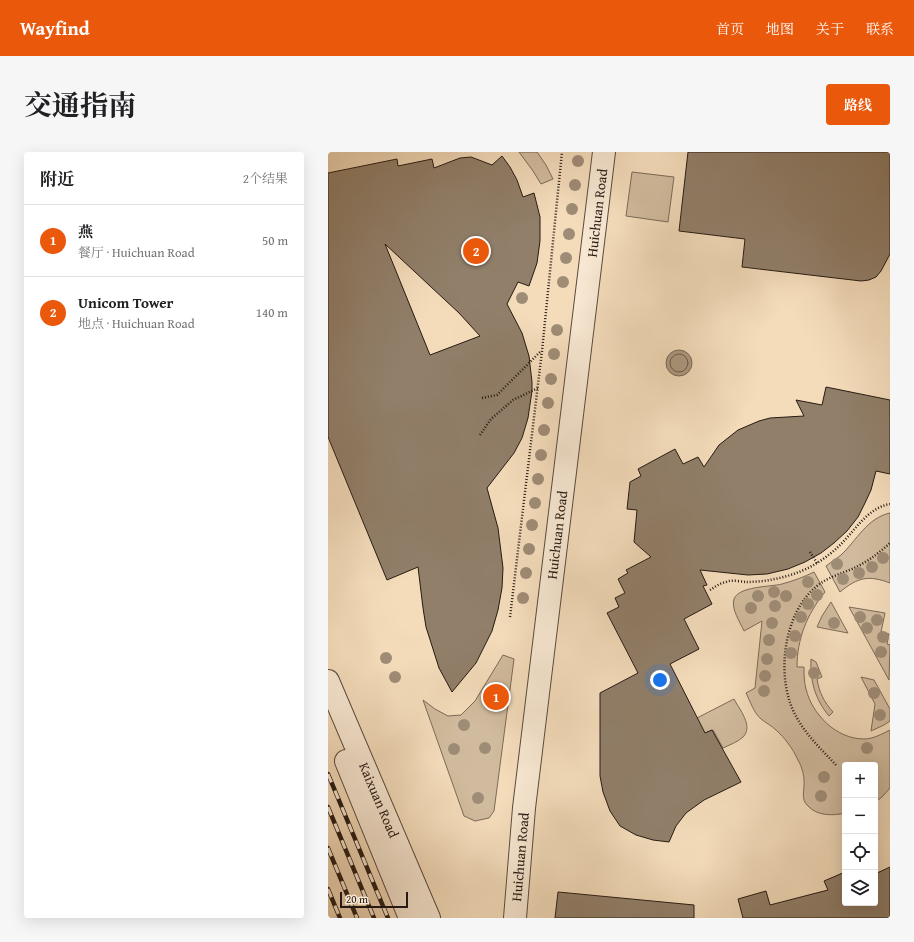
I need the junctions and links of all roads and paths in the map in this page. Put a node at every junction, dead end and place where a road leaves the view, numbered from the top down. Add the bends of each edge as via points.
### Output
1 (562, 152) edge
2 (604, 152) edge
3 (542, 351) junction
4 (538, 388) junction
5 (482, 398) dead end
6 (480, 435) dead end
7 (890, 504) edge
8 (890, 543) edge
9 (810, 552) dead end
10 (817, 563) junction
11 (710, 590) dead end
12 (510, 618) dead end
13 (328, 681) edge
14 (328, 718) edge
15 (836, 765) dead end
16 (410, 918) edge
17 (429, 918) edge
18 (515, 918) edge

1 - 3 path
2 - 18 street, Huichuan Road via 524,808
3 - 4 path
3 - 5 path via 497,395
4 - 6 path via 513,400 491,419
4 - 12 path
7 - 10 path via 873,510 838,548
8 - 15 path via 869,560 817,586 802,602 790,631 784,658 788,698 797,718 813,741
9 - 10 path
10 - 11 path via 789,575 768,580 727,581
13 - 17 street, Kaixuan Road
14 - 16 street

